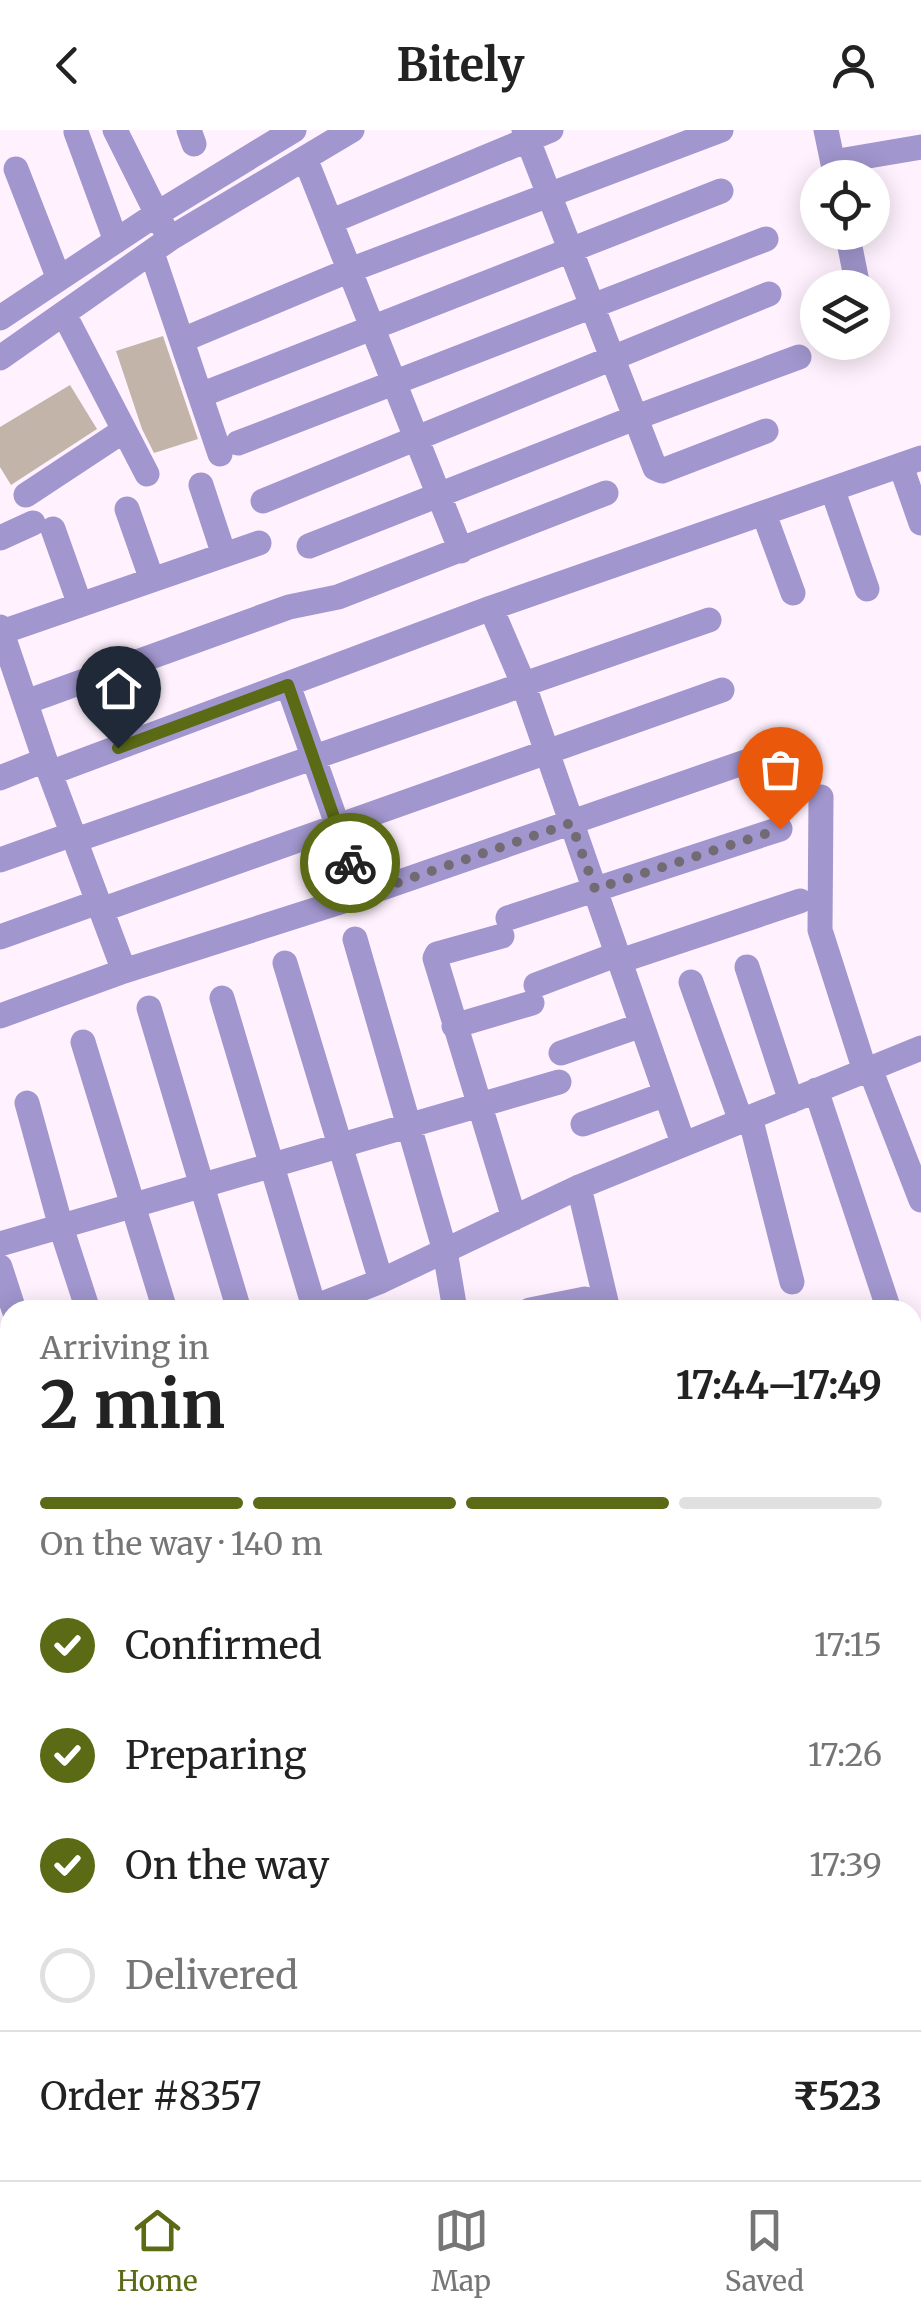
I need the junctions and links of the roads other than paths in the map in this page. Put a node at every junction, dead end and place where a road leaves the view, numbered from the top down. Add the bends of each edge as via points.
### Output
1 (114, 130) edge
2 (352, 130) edge
3 (721, 130) edge
4 (826, 130) edge
5 (76, 132) edge
6 (534, 133) edge
7 (279, 134) edge
8 (921, 146) edge
9 (305, 158) junction
10 (833, 160) edge
11 (871, 160) edge
12 (16, 169) dead end
13 (721, 191) dead end
14 (548, 194) junction
15 (155, 216) junction
16 (332, 221) junction
17 (766, 239) dead end
18 (116, 241) junction
19 (162, 245) junction
20 (571, 249) junction
21 (350, 270) junction
22 (59, 279) junction
23 (769, 294) dead end
24 (592, 304) junction
25 (64, 314) junction
26 (0, 318) edge
27 (372, 327) junction
28 (192, 336) dead end
29 (799, 357) dead end
30 (0, 358) edge
31 (613, 360) junction
32 (394, 384) junction
33 (211, 392) dead end
34 (637, 417) junction
35 (123, 430) junction
36 (766, 432) dead end
37 (416, 440) junction
38 (911, 462) edge
39 (146, 474) dead end
40 (201, 485) dead end
41 (833, 490) junction
42 (606, 493) dead end
43 (26, 495) dead end
44 (440, 497) junction
45 (264, 500) dead end
46 (127, 509) dead end
47 (764, 514) junction
48 (921, 523) edge
49 (0, 538) edge
50 (259, 544) dead end
51 (309, 546) dead end
52 (461, 551) junction
53 (224, 555) junction
54 (152, 580) junction
55 (866, 589) dead end
56 (793, 593) dead end
57 (80, 605) junction
58 (491, 608) junction
59 (708, 620) dead end
60 (1, 630) edge
61 (523, 683) junction
62 (288, 685) junction
63 (722, 690) dead end
64 (16, 699) edge
65 (547, 754) junction
66 (313, 759) junction
67 (754, 760) dead end
68 (48, 767) junction
69 (0, 778) edge
70 (821, 797) dead end
71 (571, 823) junction
72 (337, 828) junction
73 (780, 829) dead end
74 (74, 837) junction
75 (0, 860) edge
76 (595, 889) junction
77 (362, 895) junction
78 (800, 900) dead end
79 (100, 906) junction
80 (0, 937) edge
81 (355, 939) dead end
82 (619, 957) junction
83 (285, 963) dead end
84 (747, 967) dead end
85 (124, 972) junction
86 (691, 982) dead end
87 (222, 998) dead end
88 (148, 1008) dead end
89 (0, 1016) edge
90 (642, 1025) junction
91 (454, 1026) junction
92 (83, 1042) dead end
93 (921, 1048) edge
94 (561, 1054) dead end
95 (868, 1070) junction
96 (559, 1082) dead end
97 (816, 1090) junction
98 (666, 1094) junction
99 (791, 1101) junction
100 (27, 1103) dead end
101 (477, 1105) junction
102 (746, 1119) junction
103 (584, 1124) dead end
104 (409, 1125) junction
105 (683, 1143) junction
106 (340, 1145) junction
107 (269, 1163) junction
108 (200, 1185) junction
109 (579, 1186) junction
110 (921, 1200) edge
111 (134, 1205) junction
112 (514, 1218) junction
113 (61, 1227) junction
114 (0, 1244) edge
115 (445, 1251) junction
116 (0, 1268) edge
117 (381, 1281) junction
118 (792, 1282) dead end
119 (11, 1300) edge
120 (85, 1300) edge
121 (162, 1300) edge
122 (236, 1300) edge
123 (308, 1300) edge
124 (334, 1300) edge
125 (453, 1300) edge
126 (595, 1300) edge
127 (885, 1300) edge

1 - 15 street
2 - 9 street
3 - 14 street
4 - 10 street
5 - 18 street
6 - 14 street
6 - 16 street
7 - 15 street
8 - 11 street
9 - 16 street
9 - 19 street
12 - 22 street
13 - 20 street
14 - 20 street
14 - 21 street
15 - 18 street
15 - 19 street
16 - 21 street
17 - 24 street
18 - 22 street
19 - 25 street
19 - 32 street via 229,448
20 - 24 street
20 - 27 street
21 - 27 street
21 - 28 street
22 - 26 street
23 - 31 street
24 - 31 street
24 - 32 street
25 - 30 street
25 - 35 street
27 - 32 street
27 - 33 street
29 - 34 street
31 - 34 street
31 - 37 street
32 - 37 street
34 - 36 street via 655,468 662,470
34 - 44 street
35 - 39 street
35 - 43 street
37 - 44 street
37 - 45 street
38 - 41 street
38 - 48 street
40 - 53 street
41 - 47 street
41 - 55 street
42 - 52 street
44 - 51 street
44 - 52 street
46 - 54 street
47 - 56 street
47 - 58 street
49 - 57 street via 43,526
50 - 53 street
52 - 64 street
53 - 54 street
54 - 57 street
57 - 60 street
58 - 61 street
58 - 62 street
59 - 61 street
60 - 64 street
61 - 65 street
61 - 66 street
62 - 66 street
62 - 68 street
63 - 65 street
64 - 68 street
65 - 71 street
65 - 72 street
66 - 72 street
66 - 74 street
67 - 71 street
68 - 69 street
68 - 74 street
70 - 95 street via 820,930
71 - 76 street
71 - 77 street
72 - 77 street
72 - 79 street
73 - 76 street
74 - 75 street
74 - 79 street
76 - 82 street
76 - 91 street via 436,955
77 - 85 street
78 - 82 street
79 - 80 street
79 - 85 street
81 - 104 street
82 - 90 street
82 - 91 street
83 - 106 street
84 - 99 street
85 - 89 street
86 - 102 street
87 - 107 street
88 - 108 street
90 - 94 street
90 - 98 street
91 - 101 street
92 - 111 street
93 - 95 street
95 - 97 street
95 - 110 street
96 - 101 street
97 - 99 street
97 - 127 street
98 - 103 street
98 - 105 street
99 - 102 street
100 - 113 street
101 - 104 street
101 - 112 street
102 - 105 street
102 - 118 street
104 - 106 street
104 - 115 street
105 - 109 street
106 - 107 street
106 - 117 street
107 - 108 street
107 - 123 street
108 - 111 street
108 - 122 street
109 - 112 street
109 - 126 street
111 - 113 street
111 - 121 street
112 - 115 street
113 - 114 street
113 - 120 street
115 - 117 street
115 - 125 street
116 - 119 street
117 - 124 street

